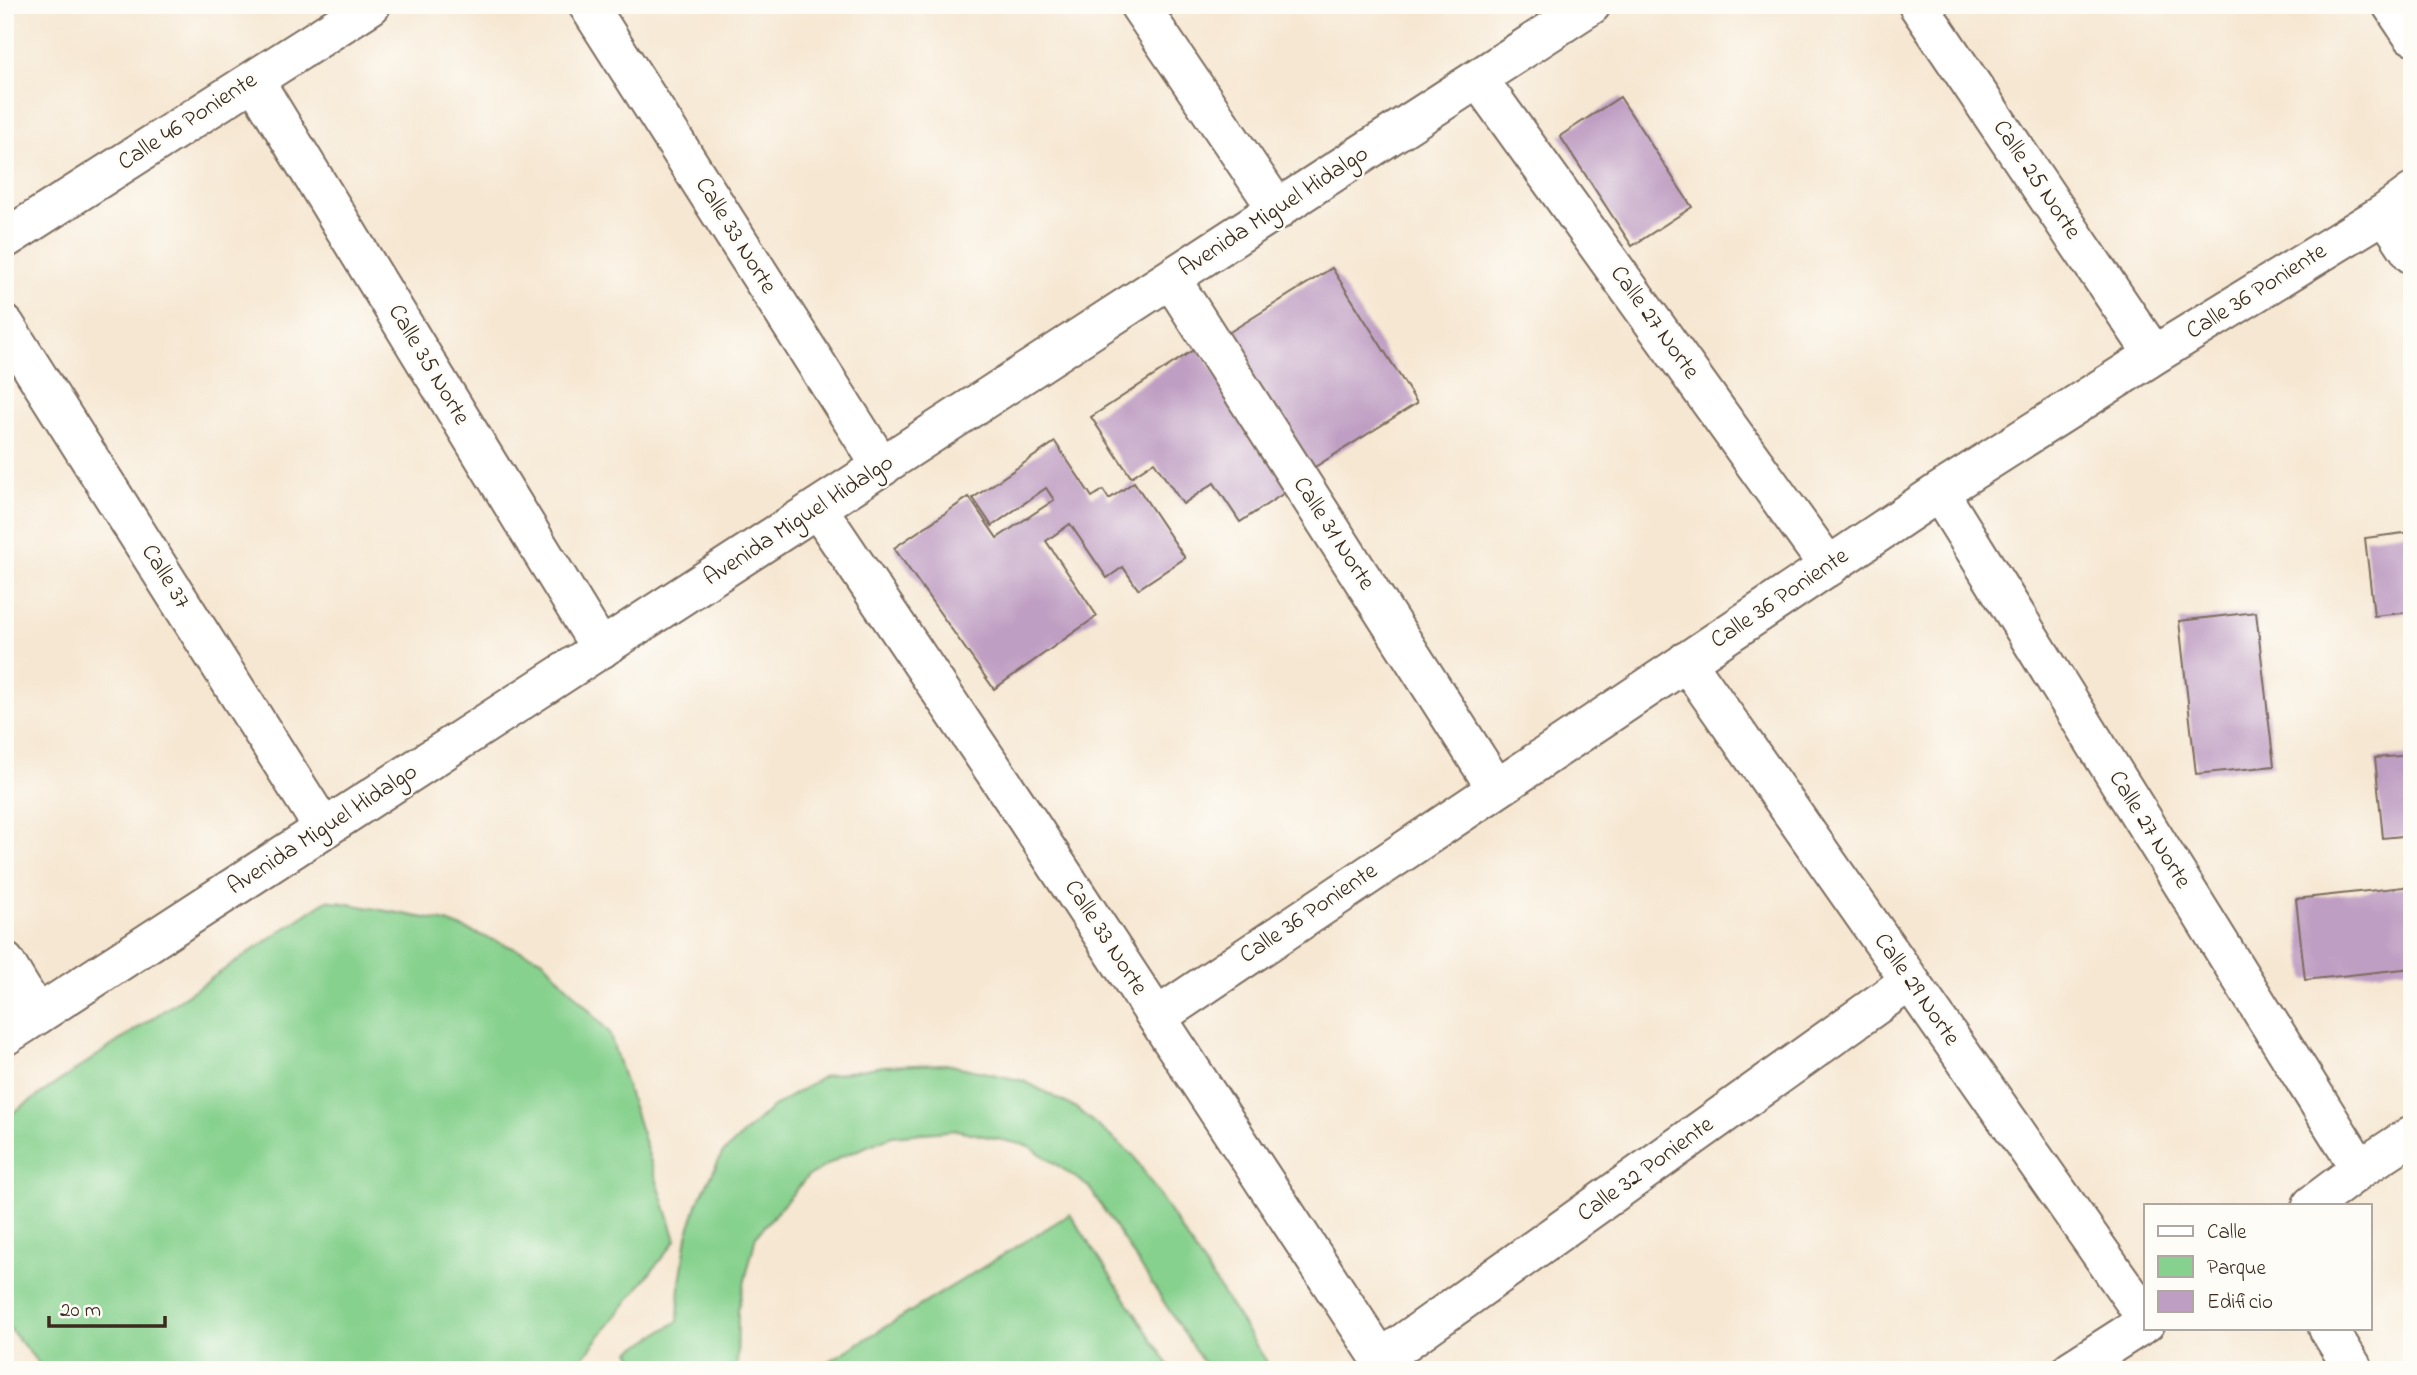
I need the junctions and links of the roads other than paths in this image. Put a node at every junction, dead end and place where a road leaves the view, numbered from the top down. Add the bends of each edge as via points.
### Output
1 (371, 5) edge
2 (588, 5) edge
3 (1139, 5) edge
4 (1591, 5) edge
5 (1918, 5) edge
6 (2392, 5) edge
7 (2412, 35) edge
8 (254, 80) junction
9 (1479, 80) junction
10 (2398, 203) edge
11 (1278, 210) junction
12 (5, 239) edge
13 (2412, 254) edge
14 (1171, 279) junction
15 (5, 326) edge
16 (2154, 355) junction
17 (882, 467) junction
18 (1939, 492) junction
19 (818, 509) junction
20 (1829, 567) junction
21 (601, 649) junction
22 (1686, 661) junction
23 (1496, 788) junction
24 (324, 829) junction
25 (5, 962) edge
26 (1910, 981) junction
27 (37, 1015) junction
28 (1157, 1017) junction
29 (5, 1036) edge
30 (2412, 1135) edge
31 (2360, 1168) junction
32 (2313, 1204) edge
33 (2144, 1317) edge
34 (2144, 1321) edge
35 (2329, 1330) edge
36 (1385, 1365) edge
37 (2071, 1370) edge
38 (2354, 1370) edge

1 - 8 street, Calle 46 Poniente
2 - 17 street, Calle 33 Norte
3 - 11 street
4 - 9 street, Avenida Miguel Hidalgo
5 - 16 street, Calle 25 Norte
6 - 7 street
8 - 12 street, Calle 46 Poniente
8 - 21 street, Calle 35 Norte
9 - 11 street, Avenida Miguel Hidalgo
9 - 20 street, Calle 27 Norte
10 - 13 street
10 - 16 street, Calle 36 Poniente
11 - 14 street, Avenida Miguel Hidalgo
14 - 17 street, Avenida Miguel Hidalgo
14 - 23 street, Calle 31 Norte
15 - 24 street, Calle 37
16 - 18 street, Calle 36 Poniente
17 - 19 street, Avenida Miguel Hidalgo
18 - 20 street, Calle 36 Poniente
18 - 31 street, Calle 27 Norte
19 - 21 street, Avenida Miguel Hidalgo
19 - 28 street, Calle 33 Norte
20 - 22 street, Calle 36 Poniente
21 - 24 street, Avenida Miguel Hidalgo
22 - 23 street, Calle 36 Poniente
22 - 26 street, Calle 29 Norte
23 - 28 street, Calle 36 Poniente
24 - 27 street, Avenida Miguel Hidalgo
25 - 27 street
26 - 33 street, Calle 29 Norte
26 - 36 street, Calle 32 Poniente
27 - 29 street, Avenida Miguel Hidalgo
28 - 36 street, Calle 33 Norte
30 - 31 street
31 - 32 street
34 - 37 street
35 - 38 street

